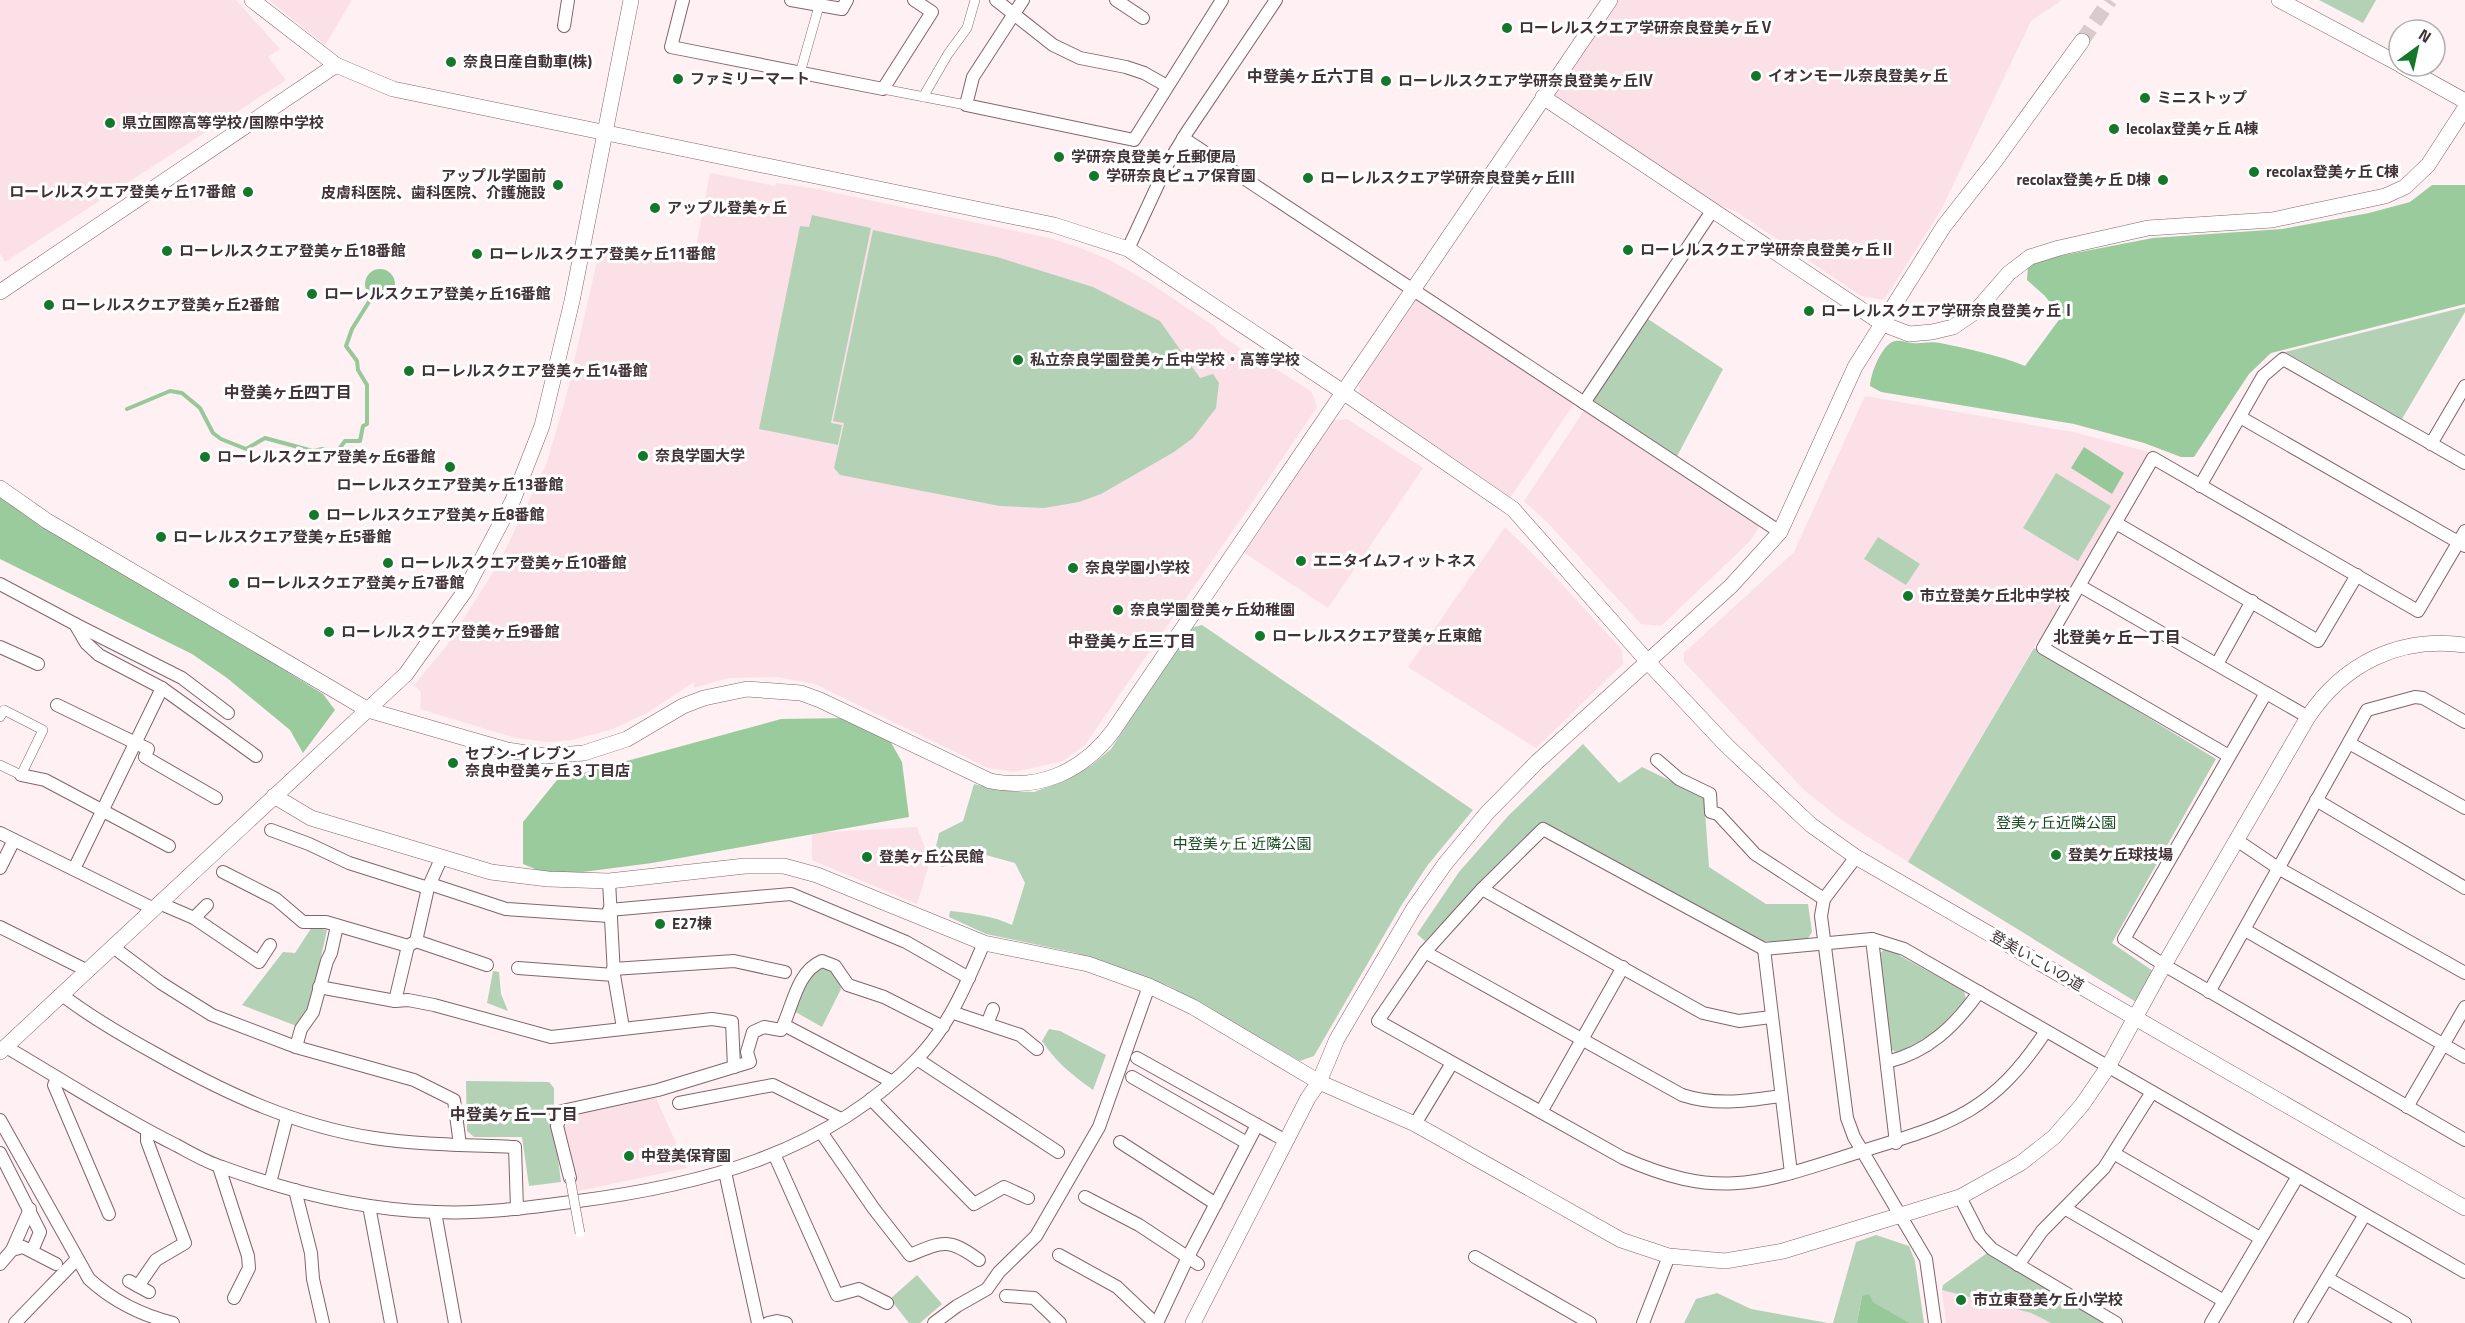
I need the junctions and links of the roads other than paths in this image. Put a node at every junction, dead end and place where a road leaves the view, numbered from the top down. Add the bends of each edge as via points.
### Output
1 (252, 0) edge
2 (568, 0) edge
3 (631, 0) edge
4 (683, 0) edge
5 (791, 0) edge
6 (847, 0) edge
7 (914, 0) edge
8 (975, 0) edge
9 (996, 0) edge
10 (1023, 0) edge
11 (1116, 0) edge
12 (1222, 0) edge
13 (1276, 0) edge
14 (1610, 0) edge
15 (2279, 0) edge
16 (819, 6) junction
17 (1015, 13) junction
18 (1143, 18) dead end
19 (564, 26) dead end
20 (2082, 41) tunnel mouth
21 (2387, 58) edge
22 (336, 65) junction
23 (800, 73) junction
24 (2424, 78) edge
25 (1167, 86) junction
26 (883, 90) junction
27 (923, 97) junction
28 (1544, 97) junction
29 (2465, 101) edge
30 (966, 105) junction
31 (2465, 108) edge
32 (604, 133) junction
33 (1183, 138) junction
34 (1712, 211) junction
35 (1128, 249) junction
36 (1413, 288) junction
37 (0, 292) edge
38 (1882, 324) junction
39 (2465, 386) edge
40 (1343, 392) junction
41 (1584, 403) junction
42 (2240, 417) junction
43 (2431, 444) junction
44 (2465, 463) edge
45 (2200, 486) junction
46 (0, 488) edge
47 (2116, 523) junction
48 (2465, 531) edge
49 (1780, 532) junction
50 (2462, 545) edge
51 (2357, 574) junction
52 (0, 584) edge
53 (2080, 586) junction
54 (2252, 601) junction
55 (75, 624) junction
56 (2465, 645) edge
57 (0, 647) edge
58 (1648, 662) junction
59 (38, 664) dead end
60 (2217, 664) junction
61 (162, 688) junction
62 (2266, 693) junction
63 (57, 705) dead end
64 (368, 710) junction
65 (228, 713) dead end
66 (0, 717) edge
67 (2308, 717) junction
68 (2465, 722) edge
69 (135, 742) junction
70 (2349, 743) junction
71 (256, 756) dead end
72 (2229, 756) junction
73 (1657, 760) dead end
74 (0, 765) edge
75 (21, 775) junction
76 (274, 796) junction
77 (216, 798) dead end
78 (2316, 800) junction
79 (2465, 808) edge
80 (103, 809) junction
81 (271, 830) dead end
82 (0, 833) edge
83 (14, 840) junction
84 (2238, 841) junction
85 (169, 846) dead end
86 (1856, 857) junction
87 (441, 859) junction
88 (0, 868) edge
89 (74, 868) junction
90 (2278, 868) junction
91 (223, 872) dead end
92 (609, 881) junction
93 (429, 886) junction
94 (2465, 888) edge
95 (1482, 889) junction
96 (1824, 899) junction
97 (156, 905) junction
98 (207, 905) dead end
99 (609, 913) junction
100 (194, 918) junction
101 (337, 926) junction
102 (0, 927) edge
103 (2245, 930) junction
104 (1872, 939) junction
105 (412, 944) junction
106 (984, 944) junction
107 (1826, 944) junction
108 (270, 945) dead end
109 (113, 947) junction
110 (1764, 949) junction
111 (1425, 952) junction
112 (487, 965) dead end
113 (2164, 965) junction
114 (1623, 967) junction
115 (518, 968) dead end
116 (88, 971) junction
117 (613, 972) junction
118 (785, 972) dead end
119 (2465, 973) edge
120 (969, 978) junction
121 (1149, 986) junction
122 (319, 987) junction
123 (1979, 992) junction
124 (2210, 992) junction
125 (62, 995) junction
126 (395, 1001) junction
127 (2465, 1007) edge
128 (993, 1009) dead end
129 (954, 1012) junction
130 (1770, 1017) junction
131 (2135, 1018) junction
132 (987, 1024) junction
133 (784, 1025) junction
134 (943, 1027) junction
135 (623, 1028) junction
136 (2046, 1031) junction
137 (1582, 1040) junction
138 (2443, 1044) junction
139 (296, 1047) junction
140 (3, 1049) edge
141 (1037, 1049) dead end
142 (2465, 1057) edge
143 (1137, 1058) dead end
144 (918, 1059) junction
145 (1887, 1062) junction
146 (1452, 1063) junction
147 (734, 1067) junction
148 (2108, 1067) junction
149 (1132, 1077) dead end
150 (57, 1079) junction
151 (891, 1081) junction
152 (1319, 1082) junction
153 (2152, 1092) junction
154 (1781, 1096) junction
155 (871, 1099) junction
156 (679, 1103) dead end
157 (2407, 1107) junction
158 (1541, 1112) junction
159 (287, 1118) junction
160 (841, 1119) junction
161 (0, 1120) edge
162 (1415, 1124) junction
163 (1257, 1125) junction
164 (147, 1131) junction
165 (821, 1132) junction
166 (2465, 1140) edge
167 (1286, 1141) junction
168 (1120, 1142) dead end
169 (1247, 1143) junction
170 (1896, 1143) junction
171 (460, 1145) junction
172 (1863, 1151) junction
173 (1058, 1152) dead end
174 (0, 1153) edge
175 (2115, 1154) junction
176 (775, 1156) junction
177 (219, 1167) junction
178 (725, 1172) junction
179 (1791, 1173) junction
180 (2298, 1176) junction
181 (570, 1178) joint
182 (270, 1183) junction
183 (295, 1190) junction
184 (1085, 1197) dead end
185 (1960, 1197) junction
186 (1028, 1198) dead end
187 (1216, 1204) junction
188 (369, 1206) junction
189 (2465, 1208) edge
190 (30, 1209) junction
191 (517, 1209) junction
192 (2066, 1209) junction
193 (435, 1212) junction
194 (109, 1214) dead end
195 (1902, 1216) junction
196 (2364, 1216) junction
197 (580, 1233) dead end
198 (2260, 1238) junction
199 (12, 1250) junction
200 (32, 1251) junction
201 (1059, 1255) dead end
202 (1669, 1256) junction
203 (1475, 1257) dead end
204 (77, 1259) junction
205 (979, 1260) dead end
206 (1193, 1260) junction
207 (56, 1263) dead end
208 (0, 1264) edge
209 (2018, 1265) junction
210 (2465, 1272) edge
211 (2327, 1278) junction
212 (139, 1286) dead end
213 (1005, 1296) dead end
214 (234, 1298) dead end
215 (2224, 1301) junction
216 (886, 1303) dead end
217 (15, 1323) edge
218 (173, 1323) edge
219 (323, 1323) edge
220 (391, 1323) edge
221 (455, 1323) edge
222 (758, 1323) edge
223 (768, 1323) edge
224 (786, 1323) edge
225 (934, 1323) edge
226 (1060, 1323) edge
227 (1156, 1323) edge
228 (1193, 1323) edge
229 (1590, 1323) edge
230 (1643, 1323) edge
231 (1935, 1323) edge
232 (2116, 1323) edge
233 (2211, 1323) edge
234 (2300, 1323) edge
235 (2405, 1323) edge

1 - 22 street, 登美いこいの道
2 - 19 street
3 - 32 street
4 - 23 street via 671,47
5 - 16 street
6 - 16 street via 842,9
7 - 26 street via 932,12
8 - 27 street via 968,28
9 - 17 street
10 - 17 street
11 - 18 street
12 - 25 street
13 - 33 street
14 - 28 street
15 - 21 street
16 - 23 street
17 - 25 street via 1053,45 1080,58 1126,67
17 - 30 street via 973,77
20 - 38 street via 1944,226
22 - 32 street, 登美いこいの道 via 393,89
22 - 37 street
23 - 26 street
24 - 29 street
25 - 30 street via 1134,140
26 - 27 street
27 - 30 street
28 - 34 street
28 - 36 street
31 - 38 street via 2428,165 2405,187 2385,196 2272,220 2148,228 2059,248 2030,257 2009,273 1975,312 1953,327 1909,334
32 - 35 street, 登美いこいの道 via 1054,225
32 - 64 street via 572,301 542,426 530,459 493,542 456,605 406,674
33 - 35 street
33 - 36 street
34 - 38 street
34 - 41 street
35 - 40 street, 登美いこいの道
36 - 40 street
36 - 41 street
38 - 49 street via 1855,367
39 - 43 street
40 - 58 street, 登美いこいの道 via 1513,509
40 - 64 street via 1113,731 1090,757 1062,776 1022,783 990,781 820,700 777,690 747,689 704,698 627,739 584,753 545,756 507,750
41 - 49 street
42 - 43 street via 2263,376 2283,358
42 - 45 street
42 - 50 street
43 - 44 street
45 - 47 street via 2153,458
45 - 51 street
46 - 64 street via 47,521
47 - 53 street
47 - 54 street
48 - 50 street
49 - 58 street via 1731,586
50 - 51 street via 2418,611
51 - 54 street via 2318,641
52 - 55 street
53 - 60 street
53 - 72 street via 2043,648
54 - 60 street
55 - 61 street via 99,655
55 - 65 street via 182,678
56 - 67 street via 2420,644 2370,659 2341,678
57 - 59 street
58 - 86 street, 登美いこいの道 via 1770,788 1811,825
58 - 152 street via 1537,762 1444,864 1337,1039
60 - 62 street
61 - 69 street
61 - 71 street
62 - 67 street
62 - 72 street
63 - 69 street
64 - 76 street
66 - 75 street via 4,710 43,730
67 - 84 street
68 - 70 street via 2415,697 2367,710
69 - 77 street via 148,749 145,757
69 - 80 street
70 - 78 street
70 - 79 street
72 - 113 street via 2124,939
73 - 96 street via 1679,779 1710,794 1711,812 1718,814 1755,854
74 - 75 street
75 - 80 street via 45,780
76 - 87 street via 311,818
76 - 97 street
78 - 90 street
78 - 94 street
80 - 85 street
80 - 89 street
81 - 93 street via 349,863
82 - 83 street
83 - 88 street
83 - 89 street
84 - 90 street
84 - 113 street
86 - 96 street
86 - 131 street, 登美いこいの道
87 - 92 street via 491,872
87 - 93 street
89 - 97 street
90 - 103 street
90 - 119 street
91 - 101 street via 276,900 303,922
92 - 99 street
92 - 106 street via 745,866 784,866 817,874
93 - 99 street via 506,909
93 - 105 street
95 - 110 street via 1543,829
95 - 111 street
95 - 114 street
96 - 107 street via 1821,916
97 - 100 street
97 - 109 street
98 - 100 street
99 - 117 street
99 - 120 street via 791,894 906,942
100 - 108 street via 259,962
101 - 105 street
101 - 122 street
102 - 116 street
103 - 124 street
103 - 138 street
104 - 107 street
104 - 123 street via 1904,949
104 - 145 street
105 - 112 street
105 - 126 street
106 - 120 street
106 - 121 street via 1088,964
107 - 110 street
107 - 172 street via 1843,1101 1850,1127
109 - 116 street
109 - 139 street via 212,1015
110 - 130 street
111 - 137 street
111 - 146 street via 1378,1021
113 - 124 street
113 - 131 street
114 - 130 street via 1711,1017 1739,1021
114 - 137 street
115 - 117 street
116 - 125 street
117 - 118 street via 734,962
117 - 135 street
120 - 129 street
121 - 152 street via 1193,1007
121 - 225 street via 1099,1127 1036,1236 987,1289
122 - 126 street
122 - 139 street via 313,1012 301,1029
123 - 136 street
123 - 145 street via 1942,1035 1914,1053
124 - 157 street
125 - 140 street
125 - 159 street via 95,1020 181,1068
126 - 135 street via 434,1005 551,1037
127 - 138 street
128 - 132 street
129 - 132 street
129 - 134 street
130 - 154 street
131 - 148 street
131 - 189 street, 登美いこいの道
132 - 141 street via 1020,1035
133 - 134 street via 803,976 811,965 822,961 835,966 848,985 884,997
133 - 147 street via 781,1030 764,1028 753,1032 747,1052 750,1062
133 - 151 street
134 - 144 street
135 - 147 street via 712,1019 732,1022
136 - 148 street
136 - 170 street via 2012,1075 1984,1102 1950,1122
137 - 154 street via 1693,1098 1729,1103
137 - 158 street
138 - 142 street
138 - 157 street
139 - 171 street via 414,1080 454,1100
140 - 150 street
143 - 163 street
144 - 151 street
144 - 173 street
145 - 170 street
146 - 158 street
146 - 162 street
147 - 181 street via 658,1090 562,1111 557,1126
148 - 153 street
148 - 185 street via 2082,1105 2038,1151 2005,1174
149 - 169 street
150 - 164 street
150 - 194 street via 54,1085
151 - 155 street
152 - 162 street
152 - 167 street
153 - 175 street
153 - 180 street
154 - 179 street
155 - 160 street
155 - 186 street via 974,1204 1004,1187
156 - 160 street via 773,1085
157 - 166 street
158 - 179 street via 1623,1158 1679,1179 1732,1184
159 - 171 street via 372,1138
159 - 182 street
160 - 165 street
161 - 204 street
162 - 202 street via 1621,1240
163 - 167 street
163 - 169 street
164 - 177 street
164 - 212 street via 147,1141 185,1243 156,1260
165 - 176 street
165 - 205 street via 910,1256 945,1242 959,1245
167 - 228 street
168 - 187 street
169 - 187 street
170 - 172 street
171 - 191 street via 515,1147
172 - 179 street
172 - 195 street
174 - 190 street
175 - 192 street
175 - 198 street
176 - 178 street
176 - 216 street via 837,1295 859,1289
177 - 182 street
177 - 214 street via 248,1256 249,1268
178 - 191 street via 635,1194
178 - 222 street
180 - 196 street
180 - 198 street
181 - 197 street, bridge
182 - 183 street
183 - 188 street
183 - 219 street
184 - 206 street via 1139,1225
185 - 195 street
185 - 209 street via 1986,1243
187 - 206 street
188 - 193 street
188 - 220 street
190 - 199 street
190 - 200 street via 40,1232
191 - 193 street
192 - 209 street via 2043,1231
192 - 215 street
193 - 221 street
195 - 202 street via 1749,1258 1701,1260
195 - 231 street via 1926,1259
196 - 210 street
196 - 211 street
198 - 215 street
199 - 200 street via 23,1246
199 - 208 street
200 - 207 street
201 - 227 street via 1117,1287
202 - 230 street
203 - 229 street
204 - 217 street
204 - 218 street via 89,1280 108,1297 152,1318
206 - 227 street
209 - 232 street
211 - 234 street
211 - 235 street
213 - 226 street via 1034,1298
215 - 233 street
223 - 224 street

